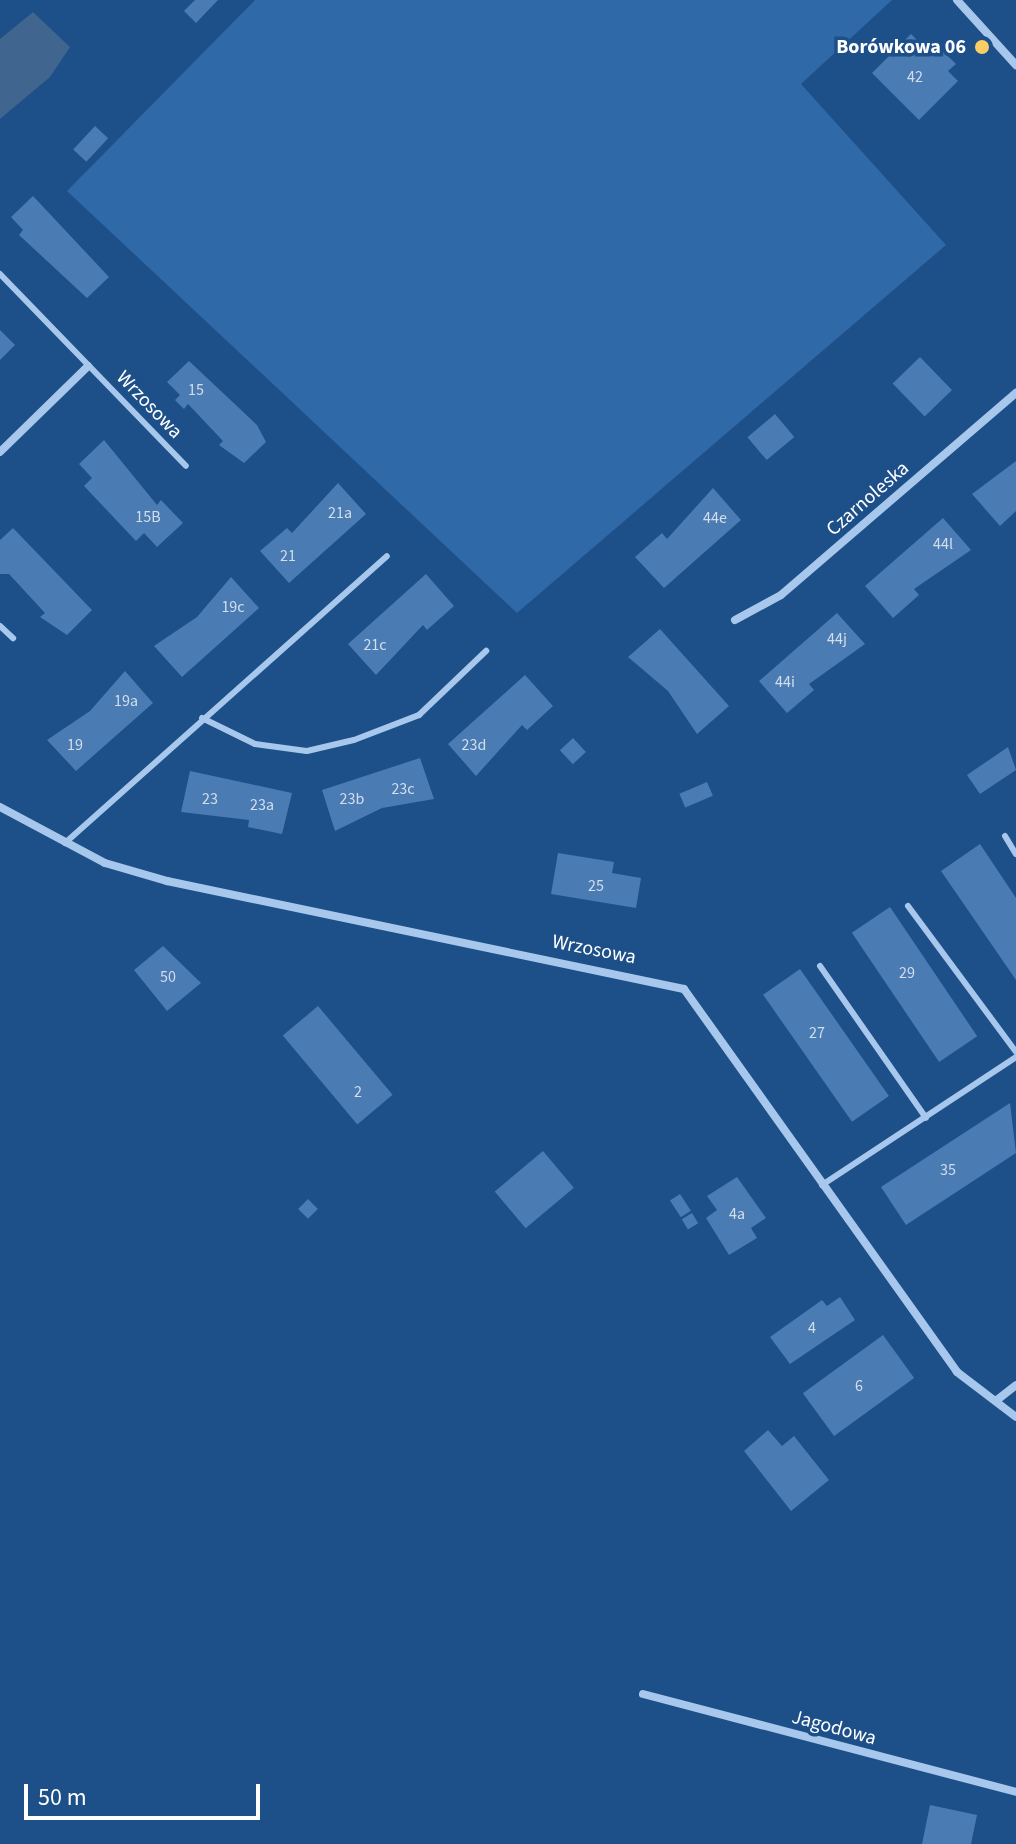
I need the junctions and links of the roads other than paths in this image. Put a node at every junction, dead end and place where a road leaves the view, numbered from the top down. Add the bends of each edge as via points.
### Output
1 (957, 0) edge
2 (1016, 65) edge
3 (0, 274) edge
4 (88, 366) junction
5 (1016, 393) edge
6 (0, 452) edge
7 (186, 466) dead end
8 (387, 556) dead end
9 (735, 620) dead end
10 (0, 626) edge
11 (13, 638) dead end
12 (486, 651) dead end
13 (202, 718) junction
14 (0, 807) edge
15 (1005, 836) dead end
16 (65, 843) junction
17 (1016, 854) edge
18 (908, 906) dead end
19 (820, 966) dead end
20 (1016, 1055) edge
21 (926, 1118) junction
22 (821, 1186) junction
23 (1016, 1385) edge
24 (997, 1400) junction
25 (1016, 1417) edge
26 (643, 1694) dead end
27 (1016, 1792) edge

1 - 2 street
3 - 4 lane, Wrzosowa
4 - 6 street, Wrzosowa
4 - 7 lane, Wrzosowa
5 - 9 street, Czarnoleska via 781,595
8 - 13 lane
10 - 11 lane
12 - 13 lane via 419,715 330,746 307,751 255,744
13 - 16 lane
14 - 16 street, Wrzosowa
15 - 17 lane
16 - 22 street, Wrzosowa via 167,881 684,989
18 - 20 lane
19 - 21 lane
20 - 21 lane
21 - 22 lane
22 - 24 street, Wrzosowa via 957,1372
23 - 24 street
24 - 25 street, Wrzosowa
26 - 27 street, Jagodowa

